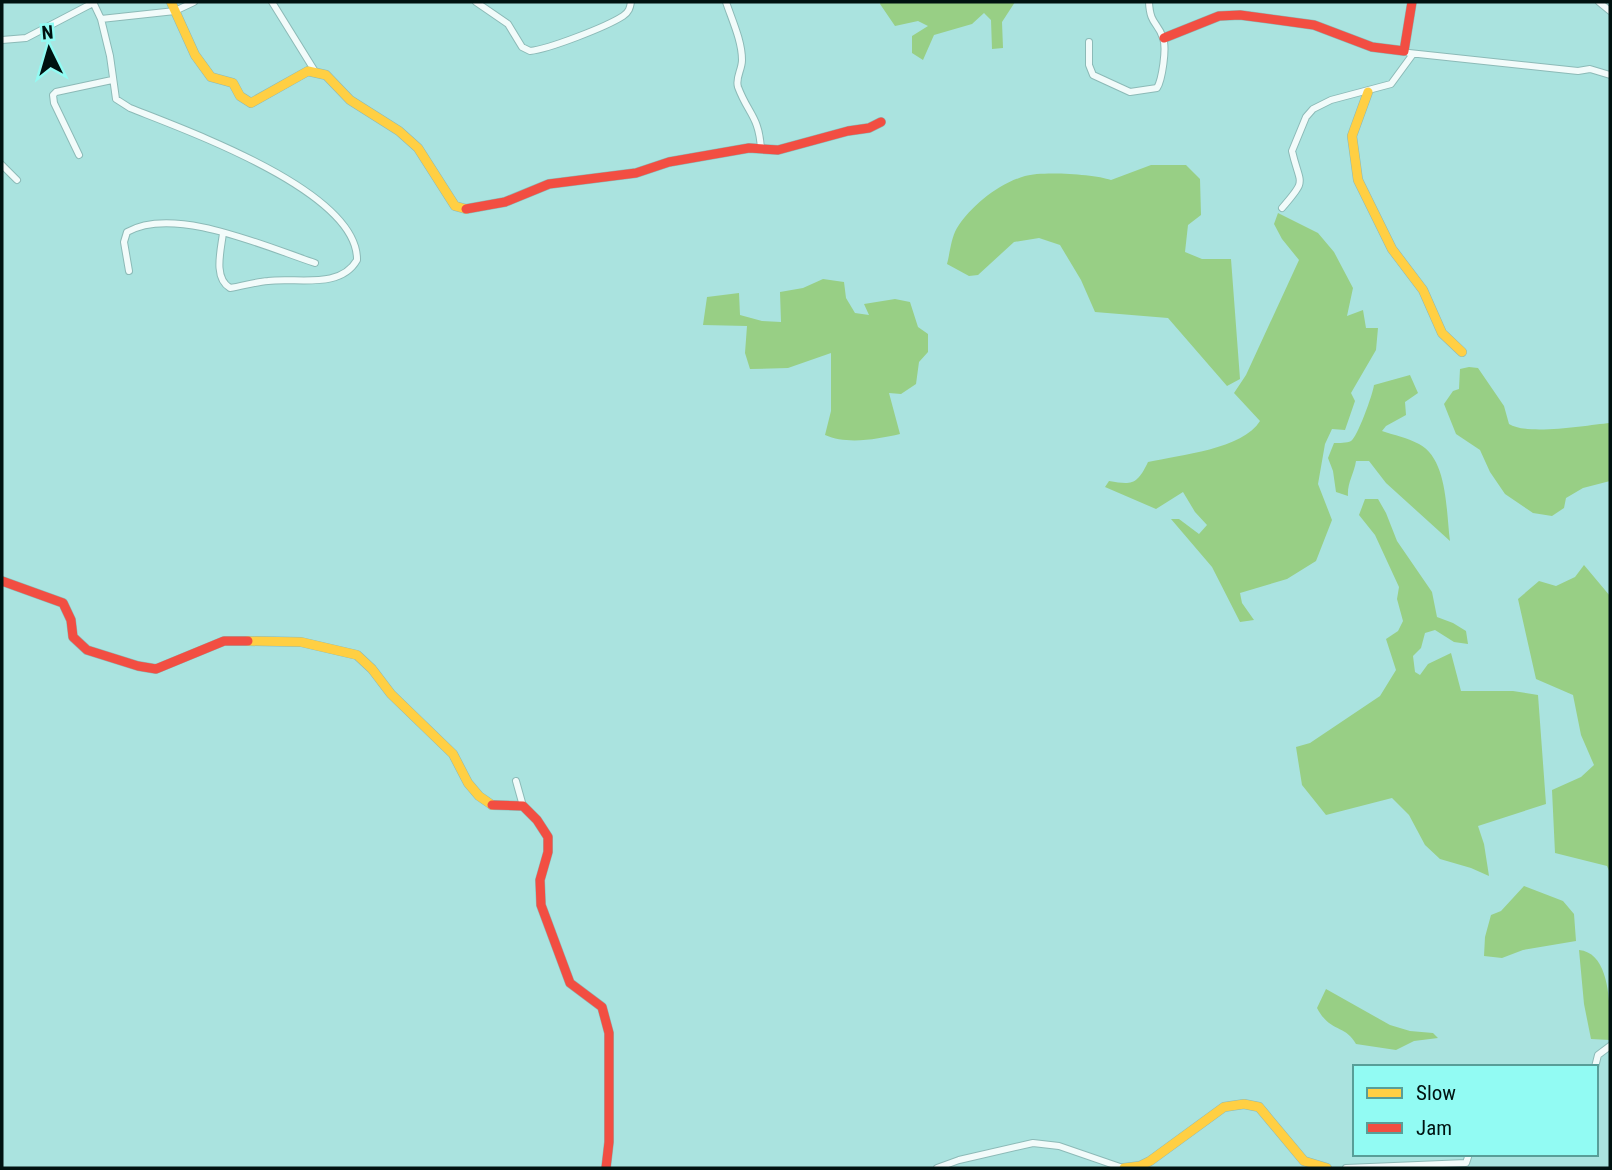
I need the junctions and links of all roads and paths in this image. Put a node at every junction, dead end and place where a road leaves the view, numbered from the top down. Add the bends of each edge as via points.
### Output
1 (93, 2) edge
2 (194, 2) edge
3 (272, 2) edge
4 (476, 2) edge
5 (631, 2) edge
6 (726, 2) edge
7 (1149, 2) edge
8 (1412, 2) edge
9 (1599, 2) edge
10 (173, 6) edge
11 (1610, 11) edge
12 (101, 19) junction
13 (1164, 38) junction
14 (2, 40) edge
15 (1089, 42) dead end
16 (1408, 53) junction
17 (316, 73) junction
18 (1610, 75) edge
19 (112, 80) junction
20 (1368, 92) junction
21 (881, 122) dead end
22 (761, 149) junction
23 (79, 155) dead end
24 (2, 165) edge
25 (17, 180) dead end
26 (1282, 208) dead end
27 (223, 233) junction
28 (315, 263) dead end
29 (129, 271) dead end
30 (1462, 352) dead end
31 (2, 581) edge
32 (516, 781) dead end
33 (523, 806) junction
34 (1610, 1046) edge
35 (1596, 1065) edge
36 (1468, 1156) edge
37 (606, 1168) edge
38 (937, 1168) edge
39 (1124, 1168) edge
40 (1327, 1168) edge
41 (1346, 1168) edge

1 - 12 street
1 - 14 street via 26,38
2 - 10 street
3 - 17 street
4 - 5 street via 508,24 522,47 530,51 603,26 624,15
6 - 22 street via 742,60 738,87 755,117
7 - 13 street via 1151,20
8 - 16 street
9 - 11 street
10 - 12 street
10 - 17 street via 195,55 211,77 233,83 251,103 308,71
12 - 19 street
13 - 15 street via 1159,85 1130,92 1093,75
13 - 16 street via 1224,15 1292,21 1385,52
16 - 18 street via 1590,69
16 - 20 street via 1391,84
17 - 22 street via 326,75 350,100 418,148 455,206 468,210 505,202 549,184
19 - 23 street via 52,95
19 - 27 street via 116,99 130,108 221,145 324,204 354,239 357,260 343,273 326,279 271,280 230,288 221,280
20 - 26 street via 1331,100 1309,113 1292,151 1300,187
20 - 30 street via 1352,136 1358,180 1392,250 1423,289 1442,333
21 - 22 street via 778,150
24 - 25 street
27 - 28 street
27 - 29 street via 179,223 131,229 124,242
31 - 33 street via 63,603 73,637 87,650 138,666 156,669 224,641 301,642 357,655 453,754 479,796 492,805
32 - 33 street
33 - 37 street via 548,837 540,880 541,905 570,983 602,1007 609,1033
34 - 35 street via 1598,1055
36 - 41 street via 1466,1163
38 - 39 street via 1033,1143 1059,1146
39 - 40 street via 1150,1161 1224,1107 1244,1104 1259,1107 1304,1161

